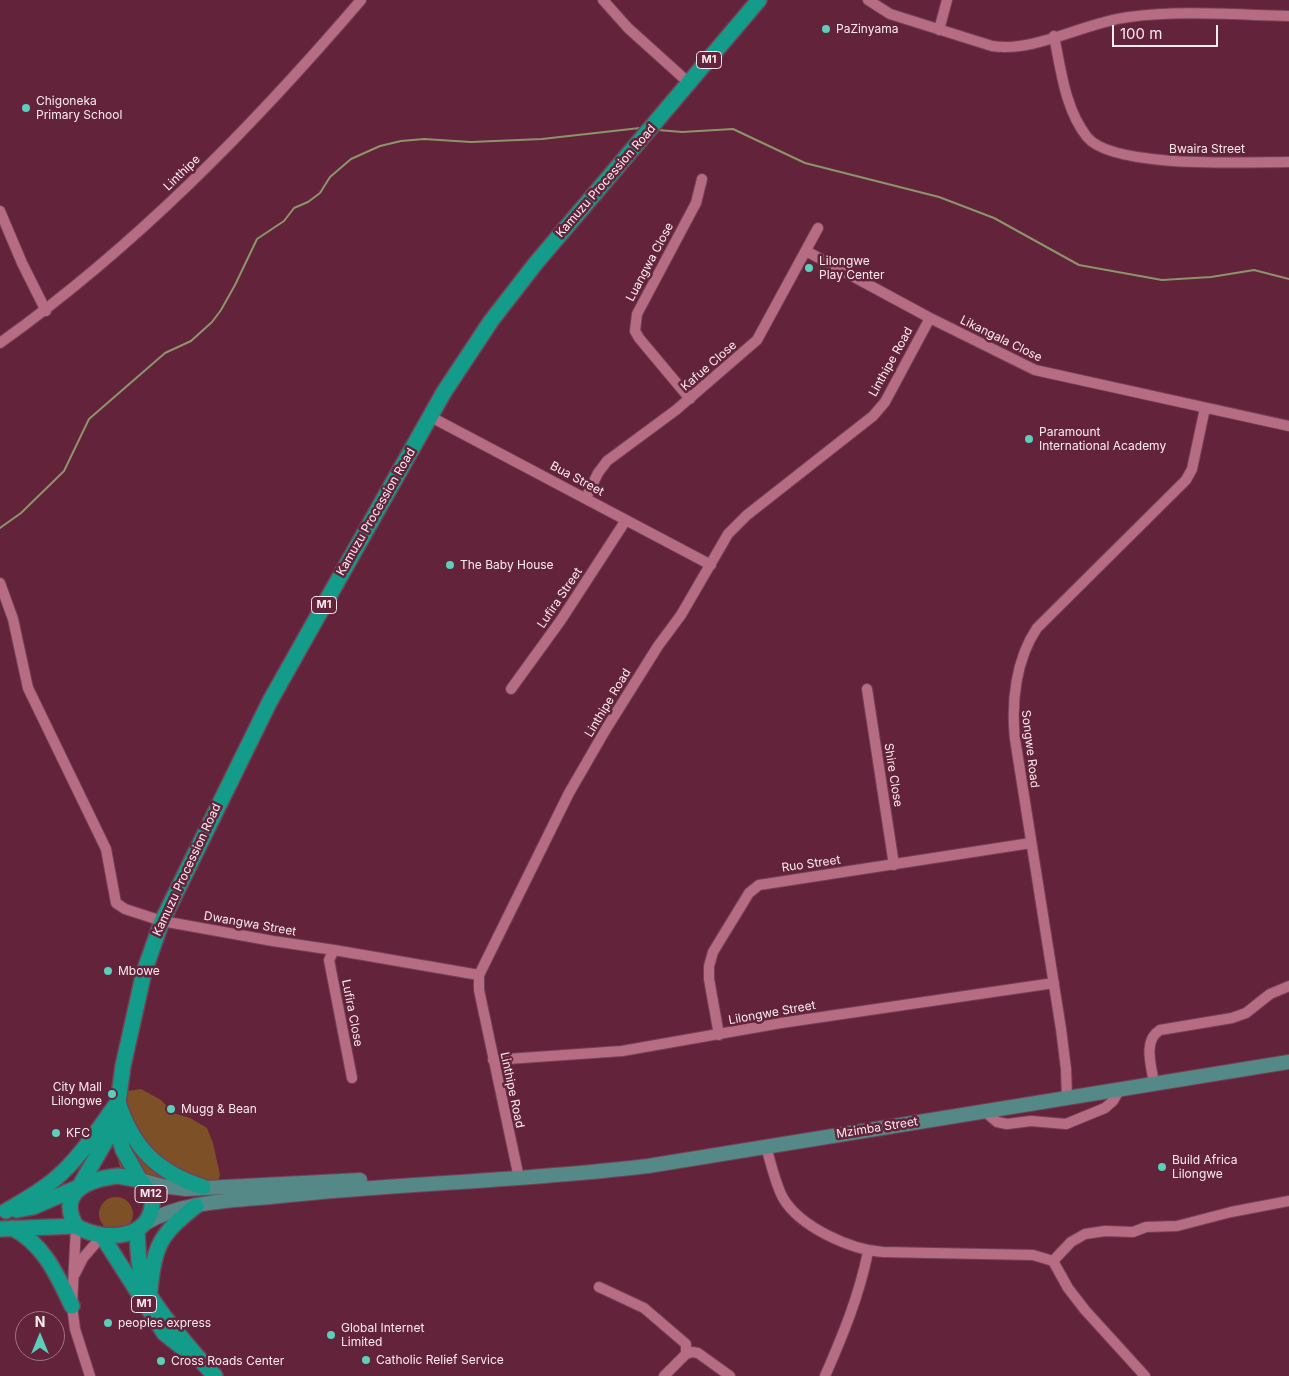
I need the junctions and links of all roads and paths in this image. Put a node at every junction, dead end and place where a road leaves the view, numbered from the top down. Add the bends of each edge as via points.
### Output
1 (361, 0) edge
2 (603, 0) edge
3 (759, 0) edge
4 (868, 0) edge
5 (947, 0) edge
6 (1289, 16) edge
7 (939, 30) junction
8 (1054, 36) junction
9 (689, 83) junction
10 (1289, 162) edge
11 (702, 180) dead end
12 (0, 211) edge
13 (818, 228) dead end
14 (806, 251) junction
15 (46, 311) junction
16 (930, 318) junction
17 (0, 343) edge
18 (690, 399) junction
19 (1205, 408) junction
20 (430, 417) junction
21 (1289, 426) edge
22 (586, 498) junction
23 (626, 520) junction
24 (710, 566) junction
25 (0, 583) edge
26 (511, 689) dead end
27 (866, 689) dead end
28 (1031, 843) junction
29 (894, 865) junction
30 (162, 921) junction
31 (332, 952) junction
32 (480, 975) junction
33 (1054, 983) junction
34 (1289, 986) edge
35 (719, 1035) junction
36 (493, 1060) junction
37 (1289, 1062) edge
38 (352, 1078) dead end
39 (1154, 1084) junction
40 (1120, 1089) junction
41 (1066, 1098) junction
42 (118, 1102) junction
43 (984, 1111) junction
44 (115, 1125) junction
45 (766, 1146) junction
46 (519, 1178) junction
47 (140, 1180) junction
48 (463, 1182) junction
49 (79, 1188) junction
50 (203, 1188) junction
51 (1289, 1201) edge
52 (196, 1206) junction
53 (3, 1212) edge
54 (76, 1226) junction
55 (140, 1227) junction
56 (6, 1228) edge
57 (102, 1236) junction
58 (868, 1252) junction
59 (1053, 1261) junction
60 (73, 1277) junction
61 (599, 1287) dead end
62 (149, 1294) junction
63 (72, 1306) junction
64 (686, 1354) junction
65 (200, 1360) junction
66 (90, 1376) edge
67 (215, 1376) edge
68 (664, 1376) edge
69 (730, 1376) edge
70 (825, 1376) edge
71 (1145, 1376) edge

1 - 15 street, Linthipe via 254,121 152,219
2 - 9 street via 628,28
3 - 9 highway, Kamuzu Procession Road / M1
4 - 7 street via 890,14
5 - 7 street
6 - 8 street via 1130,17
7 - 8 street via 999,47 1019,46
8 - 10 street, Bwaira Street via 1071,107 1080,127 1095,143 1122,153 1166,162
9 - 20 highway, Kamuzu Procession Road / M1 via 509,296
11 - 18 street, Luangwa Close via 696,203 642,301 634,323 638,338
12 - 15 street
13 - 14 street, Kafue Close
14 - 16 street, Likangala Close
14 - 18 street, Kafue Close via 757,340
15 - 17 street, Linthipe
16 - 19 street, Likangala Close via 1035,370
16 - 24 street, Linthipe Road via 885,402 873,416 736,525
18 - 22 street, Kafue Close via 608,461
19 - 21 street, Likangala Close
19 - 28 street, Songwe Road via 1192,469 1186,480 1043,621 1028,644 1012,704
20 - 22 street, Bua Street
20 - 30 highway, Kamuzu Procession Road / M1 via 270,701
22 - 23 street, Bua Street
23 - 24 street, Bua Street
23 - 26 street, Lufira Street via 561,620
24 - 32 street, Linthipe Road via 569,793
25 - 30 street, Dwangwa Street via 13,620 24,678 106,848 116,903
27 - 29 street, Shire Close
28 - 29 street, Ruo Street
28 - 33 street, Songwe Road
29 - 35 street, Ruo Street via 752,889 713,952 709,966
30 - 31 street, Dwangwa Street
30 - 42 highway, Kamuzu Procession Road / M1 via 144,972
31 - 32 street, Dwangwa Street
31 - 38 street, Lufira Close via 329,960
32 - 36 street, Linthipe Road via 479,990
33 - 35 street, Lilongwe Street via 782,1022
33 - 41 street, Songwe Road via 1066,1069
34 - 39 street via 1232,1018 1155,1033 1149,1048
35 - 36 street, Lilongwe Street via 622,1051
36 - 46 street, Linthipe Road
37 - 39 main road, Mzimba Street
39 - 40 main road, Mzimba Street
40 - 41 main road, Mzimba Street
40 - 43 street via 1105,1108 1066,1124 1031,1121 1007,1124 991,1118
41 - 43 main road, Mzimba Street
42 - 44 highway, Kamuzu Procession Road / M1
42 - 50 highway via 131,1131 152,1162 180,1180
42 - 53 highway via 66,1168 37,1193
43 - 45 main road, Mzimba Street
44 - 47 highway, M1 via 123,1150
44 - 49 highway, M1
45 - 46 main road, Mzimba Street via 638,1167
45 - 58 street via 778,1186 792,1211 819,1230
46 - 48 main road, Mzimba Street
47 - 49 highway, M12 via 118,1176 90,1181
47 - 50 main road via 173,1188
47 - 55 highway, M12 via 148,1189 152,1202
48 - 50 main road via 376,1180
48 - 52 main road via 320,1192
49 - 53 highway, M12 via 32,1207
49 - 54 highway via 70,1209
51 - 59 street via 1177,1226 1085,1234 1076,1238
52 - 55 main road via 161,1214
52 - 62 highway via 161,1240 153,1256
54 - 56 highway
54 - 57 highway
54 - 60 street
55 - 57 highway via 123,1235
55 - 62 highway, M1 via 140,1267
56 - 63 highway via 27,1235 38,1246
57 - 60 street via 83,1258
57 - 65 highway, M1 via 164,1332
58 - 59 street via 1033,1255
58 - 70 street via 848,1324
59 - 71 street via 1085,1310
60 - 63 street
61 - 64 street via 644,1308 686,1344
62 - 65 highway, M1
63 - 66 street via 75,1329
64 - 68 street
64 - 69 street via 698,1353
65 - 67 highway, M1

